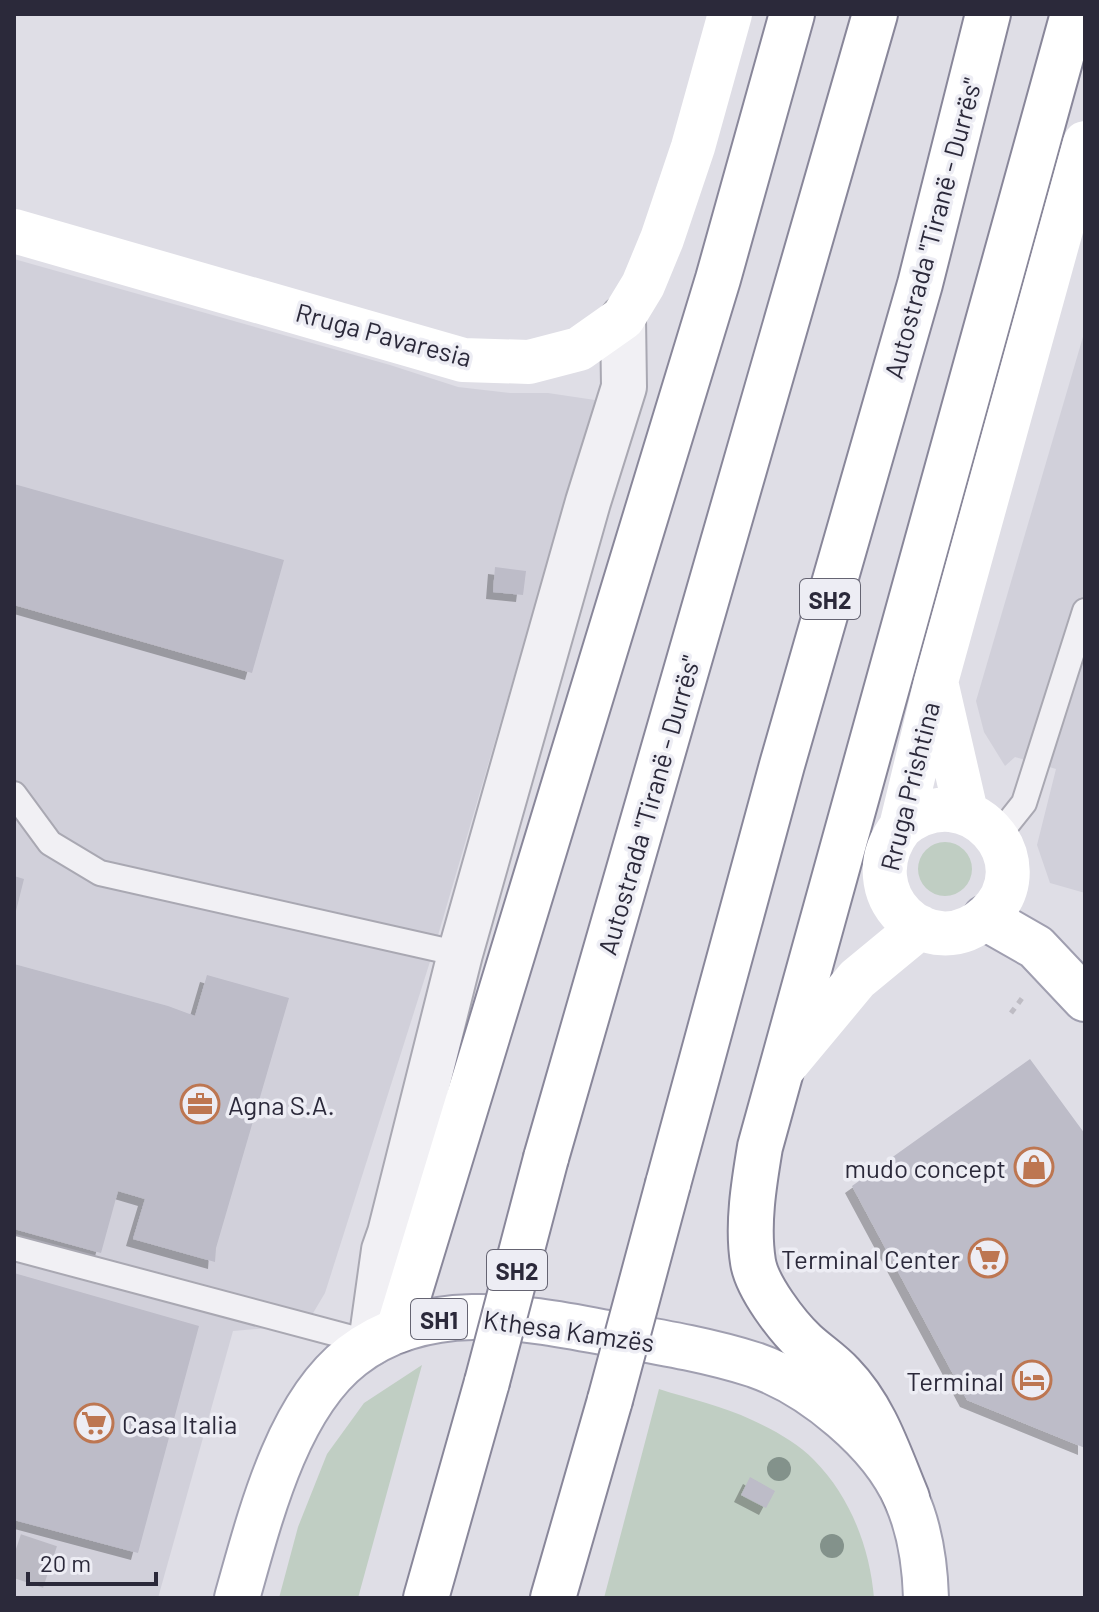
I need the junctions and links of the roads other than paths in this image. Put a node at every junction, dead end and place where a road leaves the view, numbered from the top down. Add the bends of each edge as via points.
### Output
1 (730, 14) edge
2 (792, 14) edge
3 (875, 14) edge
4 (988, 14) edge
5 (1073, 14) edge
6 (1085, 143) edge
7 (14, 231) edge
8 (623, 318) junction
9 (1085, 611) edge
10 (1080, 649) edge
11 (936, 682) junction
12 (14, 794) edge
13 (981, 824) junction
14 (901, 827) junction
15 (985, 918) junction
16 (920, 927) junction
17 (460, 954) junction
18 (1085, 999) edge
19 (783, 1068) junction
20 (14, 1248) edge
21 (384, 1336) junction
22 (907, 1498) junction
23 (932, 1586) edge
24 (237, 1598) edge
25 (426, 1598) edge
26 (553, 1598) edge

1 - 8 main road, Rruga Pavaresia via 662,239
2 - 21 main road via 718,279
3 - 25 main road, Autostrada "Tiranë - Durrës" / SH2, bridge via 546,1158
4 - 26 main road, Autostrada "Tiranë - Durrës" / SH2, bridge via 920,284
5 - 19 main road
6 - 11 main road, Rruga Prishtina
7 - 8 main road, Rruga Pavaresia via 463,360 529,362 579,349
8 - 17 street via 624,387
9 - 10 lane
10 - 13 lane via 1024,803
11 - 13 main road, Rruga Prishtina
11 - 14 main road, Rruga Prishtina
12 - 17 lane via 50,843 100,873
13 - 14 main road via 937,809
13 - 15 main road, Rruga Prishtina via 1006,862 998,902
14 - 16 main road, Rruga Prishtina via 886,855 886,886 896,908
15 - 16 main road via 954,932
15 - 18 main road via 1036,947
16 - 19 main road via 857,979
17 - 21 street via 384,1250
19 - 22 main road via 760,1147 753,1264 774,1308 843,1375 874,1419
20 - 21 lane via 189,1297
21 - 22 main road, Kthesa Kamzës / SH1 via 451,1317 498,1317 703,1350 757,1366 798,1384 838,1415 870,1444
21 - 24 main road, Kthesa Kamzës / SH1 via 326,1378 297,1427 266,1498
22 - 23 main road, Kthesa Kamzës / SH1

